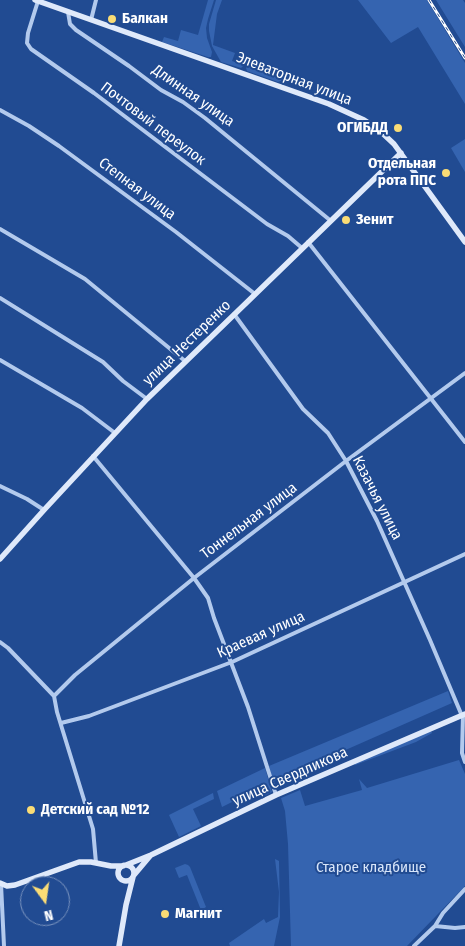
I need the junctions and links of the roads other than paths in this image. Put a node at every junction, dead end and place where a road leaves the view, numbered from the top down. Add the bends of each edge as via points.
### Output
1 (96, 0) edge
2 (36, 1) edge
3 (66, 11) junction
4 (91, 20) junction
5 (0, 110) edge
6 (400, 153) junction
7 (330, 220) junction
8 (0, 230) edge
9 (308, 242) junction
10 (465, 242) edge
11 (302, 248) junction
12 (255, 294) junction
13 (0, 298) edge
14 (234, 314) junction
15 (0, 360) edge
16 (185, 361) junction
17 (465, 373) edge
18 (432, 398) junction
19 (147, 399) junction
20 (115, 433) junction
21 (465, 442) edge
22 (93, 456) junction
23 (346, 461) junction
24 (0, 486) edge
25 (44, 510) junction
26 (465, 554) edge
27 (0, 559) edge
28 (194, 578) junction
29 (404, 582) junction
30 (0, 642) edge
31 (232, 662) junction
32 (54, 696) junction
33 (463, 715) edge
34 (61, 723) junction
35 (465, 762) edge
36 (276, 795) junction
37 (151, 854) junction
38 (98, 863) junction
39 (124, 865) junction
40 (133, 876) junction
41 (120, 878) junction
42 (0, 883) edge
43 (465, 889) edge
44 (126, 905) junction
45 (435, 926) junction
46 (465, 927) edge
47 (4, 946) edge
48 (119, 946) edge
49 (414, 946) edge

1 - 4 street
2 - 3 street
2 - 11 street, Почтовый переулок via 28,33 31,50
3 - 4 street, Элеваторная улица
3 - 7 street, Длинная улица via 70,24 76,30 205,118
4 - 6 street, Элеваторная улица via 329,104 371,125 386,136
5 - 12 street, Степная улица via 59,146
6 - 7 street, улица Нестеренко
6 - 10 street, Элеваторная улица
7 - 9 street, улица Нестеренко
8 - 16 street via 85,279
9 - 11 street, улица Нестеренко
9 - 18 street
11 - 12 street, улица Нестеренко
12 - 14 street, улица Нестеренко
13 - 19 street via 103,362
14 - 16 street, улица Нестеренко
14 - 23 street, Казачья улица via 301,407 328,434
15 - 20 street via 82,408
16 - 19 street, улица Нестеренко
17 - 18 street, Тоннельная улица
18 - 21 street
18 - 23 street, Тоннельная улица
19 - 20 street, улица Нестеренко
20 - 22 street, улица Нестеренко
22 - 25 street, улица Нестеренко
22 - 28 street
23 - 28 street, Тоннельная улица
23 - 29 street, Казачья улица
24 - 25 street
25 - 27 street, улица Нестеренко
26 - 29 street, Краевая улица
28 - 31 street via 208,598
28 - 32 street, Тоннельная улица
29 - 31 street, Краевая улица
29 - 33 street, Казачья улица
30 - 32 street
31 - 34 street, Краевая улица via 89,716
31 - 36 street
32 - 34 street
33 - 35 street via 462,753
33 - 36 street, улица Свердликова
34 - 38 street via 93,829
36 - 37 street, улица Свердликова
37 - 39 street, улица Свердликова
37 - 40 street
38 - 39 street, улица Свердликова
38 - 41 street
38 - 42 street, улица Свердликова via 75,862 15,885
39 - 40 street via 132,868
39 - 41 street via 118,873
40 - 41 street via 126,880
40 - 44 street
41 - 44 street
42 - 47 street, улица Свердликова
43 - 45 street
44 - 48 street
45 - 46 street
45 - 49 street

